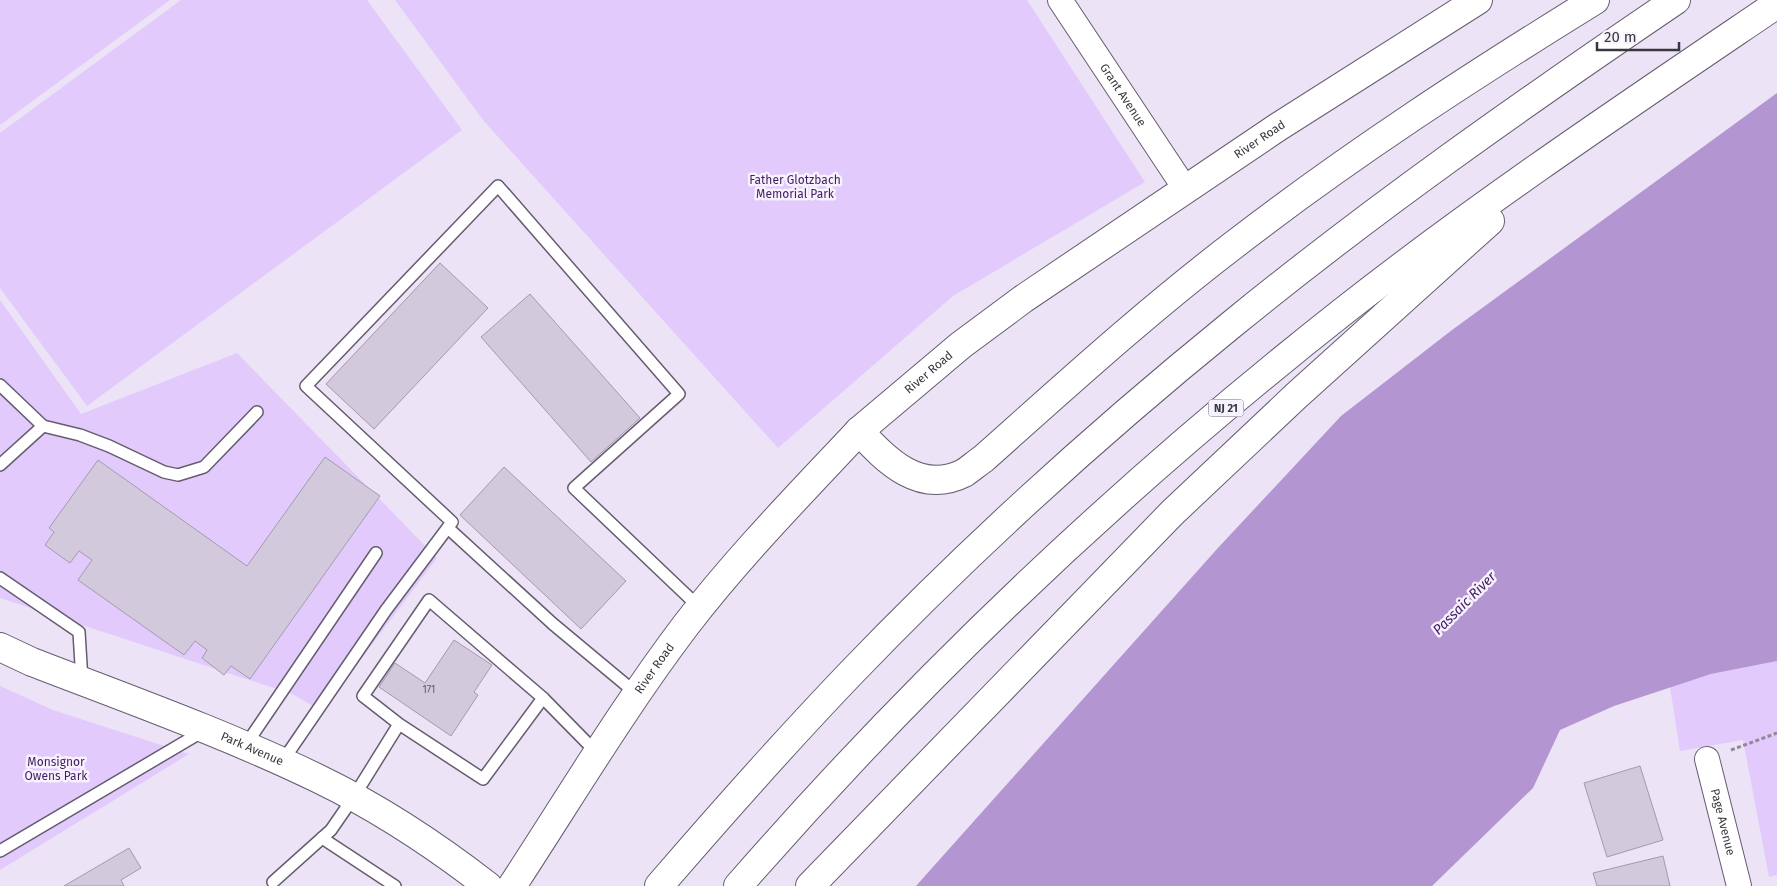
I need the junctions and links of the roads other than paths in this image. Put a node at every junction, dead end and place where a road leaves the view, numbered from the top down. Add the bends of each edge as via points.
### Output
1 (1060, 0) edge
2 (1478, 0) edge
3 (1595, 0) edge
4 (1676, 0) edge
5 (1777, 4) edge
6 (1590, 130) junction
7 (1186, 190) junction
8 (0, 385) edge
9 (257, 412) dead end
10 (43, 426) junction
11 (860, 431) junction
12 (0, 465) edge
13 (448, 528) junction
14 (376, 552) dead end
15 (0, 578) edge
16 (700, 608) junction
17 (0, 647) edge
18 (82, 681) junction
19 (637, 694) junction
20 (543, 698) junction
21 (399, 724) junction
22 (206, 730) junction
23 (245, 746) junction
24 (598, 754) junction
25 (1707, 759) road end
26 (282, 762) junction
27 (353, 798) junction
28 (322, 838) junction
29 (0, 851) edge
30 (273, 882) dead end
31 (395, 886) edge
32 (488, 886) edge
33 (512, 886) edge
34 (659, 886) edge
35 (738, 886) edge
36 (810, 886) edge
37 (1739, 886) edge

1 - 7 street, Grant Avenue
2 - 7 main road, River Road via 1278,126
3 - 11 main road via 1372,145 1235,243 964,472 946,479 916,476 884,457
4 - 34 main road via 1390,201 1150,392 996,530 871,652 772,756
5 - 6 main road, NJ 21
6 - 35 main road, NJ 21 via 1347,309 1112,506 895,714
6 - 36 main road via 1172,513
7 - 11 main road, River Road via 1082,258 976,334
8 - 10 lane
9 - 10 lane via 204,467 178,475 164,472 80,435
10 - 12 lane
11 - 16 main road, River Road via 773,522
13 - 16 lane via 452,522 306,386 498,186 679,394 574,488
13 - 19 lane via 552,624
13 - 26 lane via 386,610
14 - 23 lane
15 - 18 lane via 80,632
16 - 19 main road, River Road
17 - 18 main road, Park Avenue
18 - 22 main road, Park Avenue
19 - 24 main road, River Road
20 - 21 lane via 483,779
20 - 21 lane via 429,600 362,696
20 - 24 lane
21 - 27 lane
22 - 23 main road, Park Avenue
22 - 29 lane via 60,809
23 - 26 main road, Park Avenue
24 - 33 main road, River Road
25 - 37 street, Page Avenue
26 - 27 main road, Park Avenue
27 - 28 lane
27 - 32 main road, Park Avenue via 446,854
28 - 30 lane
28 - 31 lane

